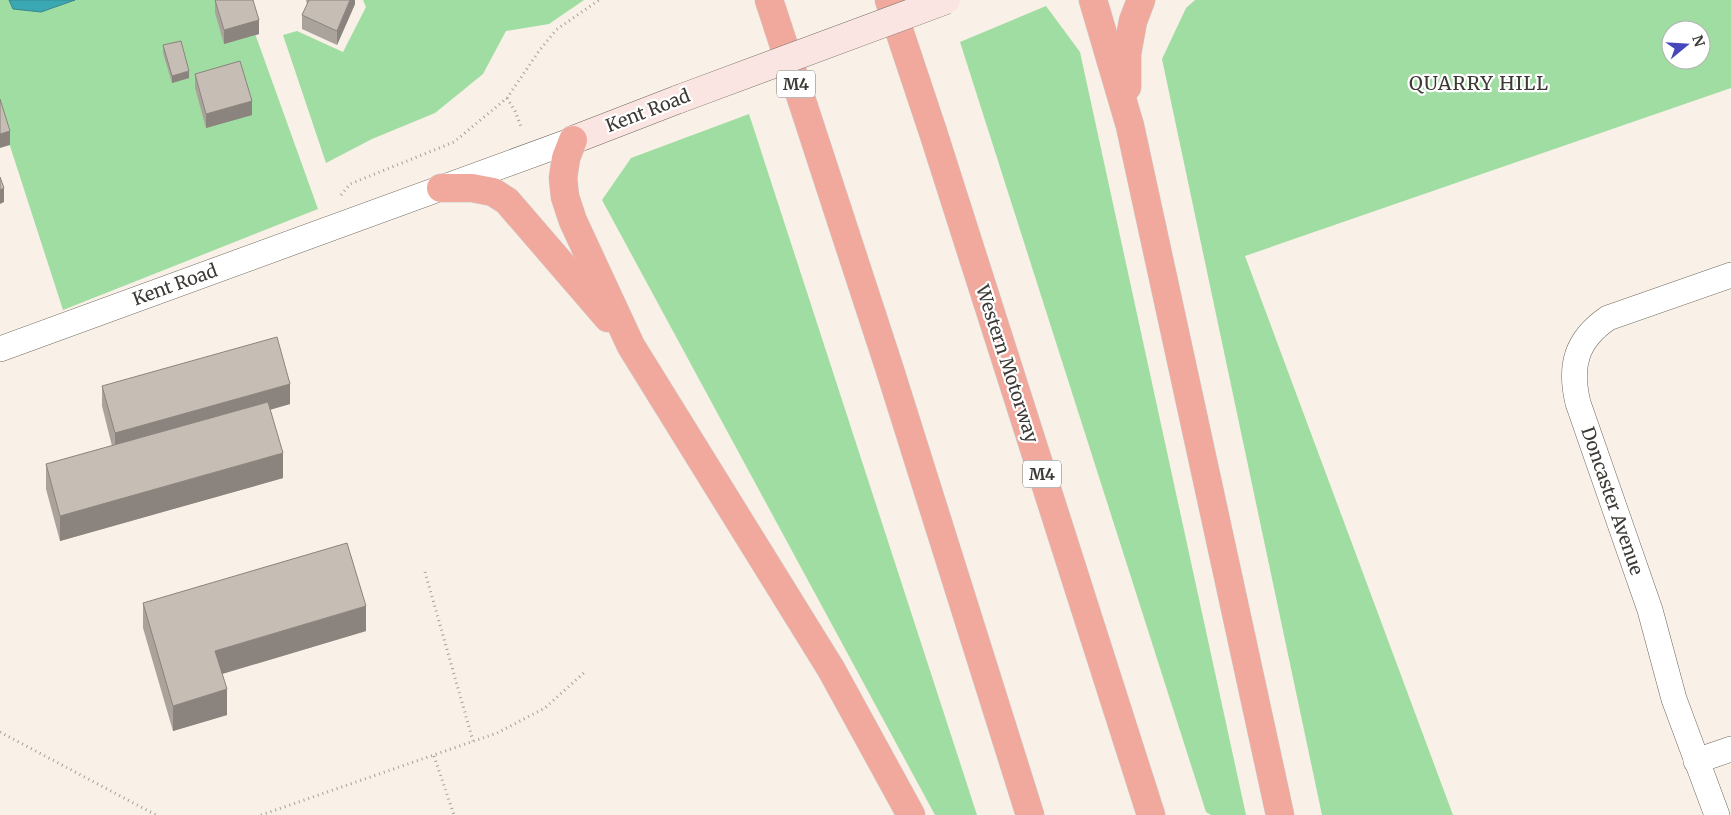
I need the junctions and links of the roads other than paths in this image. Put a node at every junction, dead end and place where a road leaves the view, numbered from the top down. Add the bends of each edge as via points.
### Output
1 (769, 0) edge
2 (889, 0) edge
3 (946, 0) edge
4 (1094, 0) edge
5 (1141, 0) edge
6 (1130, 126) junction
7 (573, 140) junction
8 (440, 188) junction
9 (1731, 275) edge
10 (631, 346) junction
11 (0, 349) edge
12 (1731, 749) edge
13 (1696, 761) junction
14 (911, 815) edge
15 (1030, 815) edge
16 (1152, 815) edge
17 (1280, 815) edge
18 (1717, 815) edge

1 - 15 highway, M4
2 - 16 highway, Western Motorway / M4
3 - 7 main road, Kent Road, bridge
4 - 6 highway
5 - 6 highway via 1133,20 1127,54
6 - 17 highway
7 - 8 street, Kent Road
7 - 10 highway via 563,178 565,197 573,222
8 - 10 highway via 493,192 507,201
8 - 11 street, Kent Road
9 - 13 street, Doncaster Avenue via 1608,318 1586,337 1579,349 1573,378 1578,403 1650,610 1668,679
10 - 14 highway via 831,670
12 - 13 street
13 - 18 street, Doncaster Avenue

